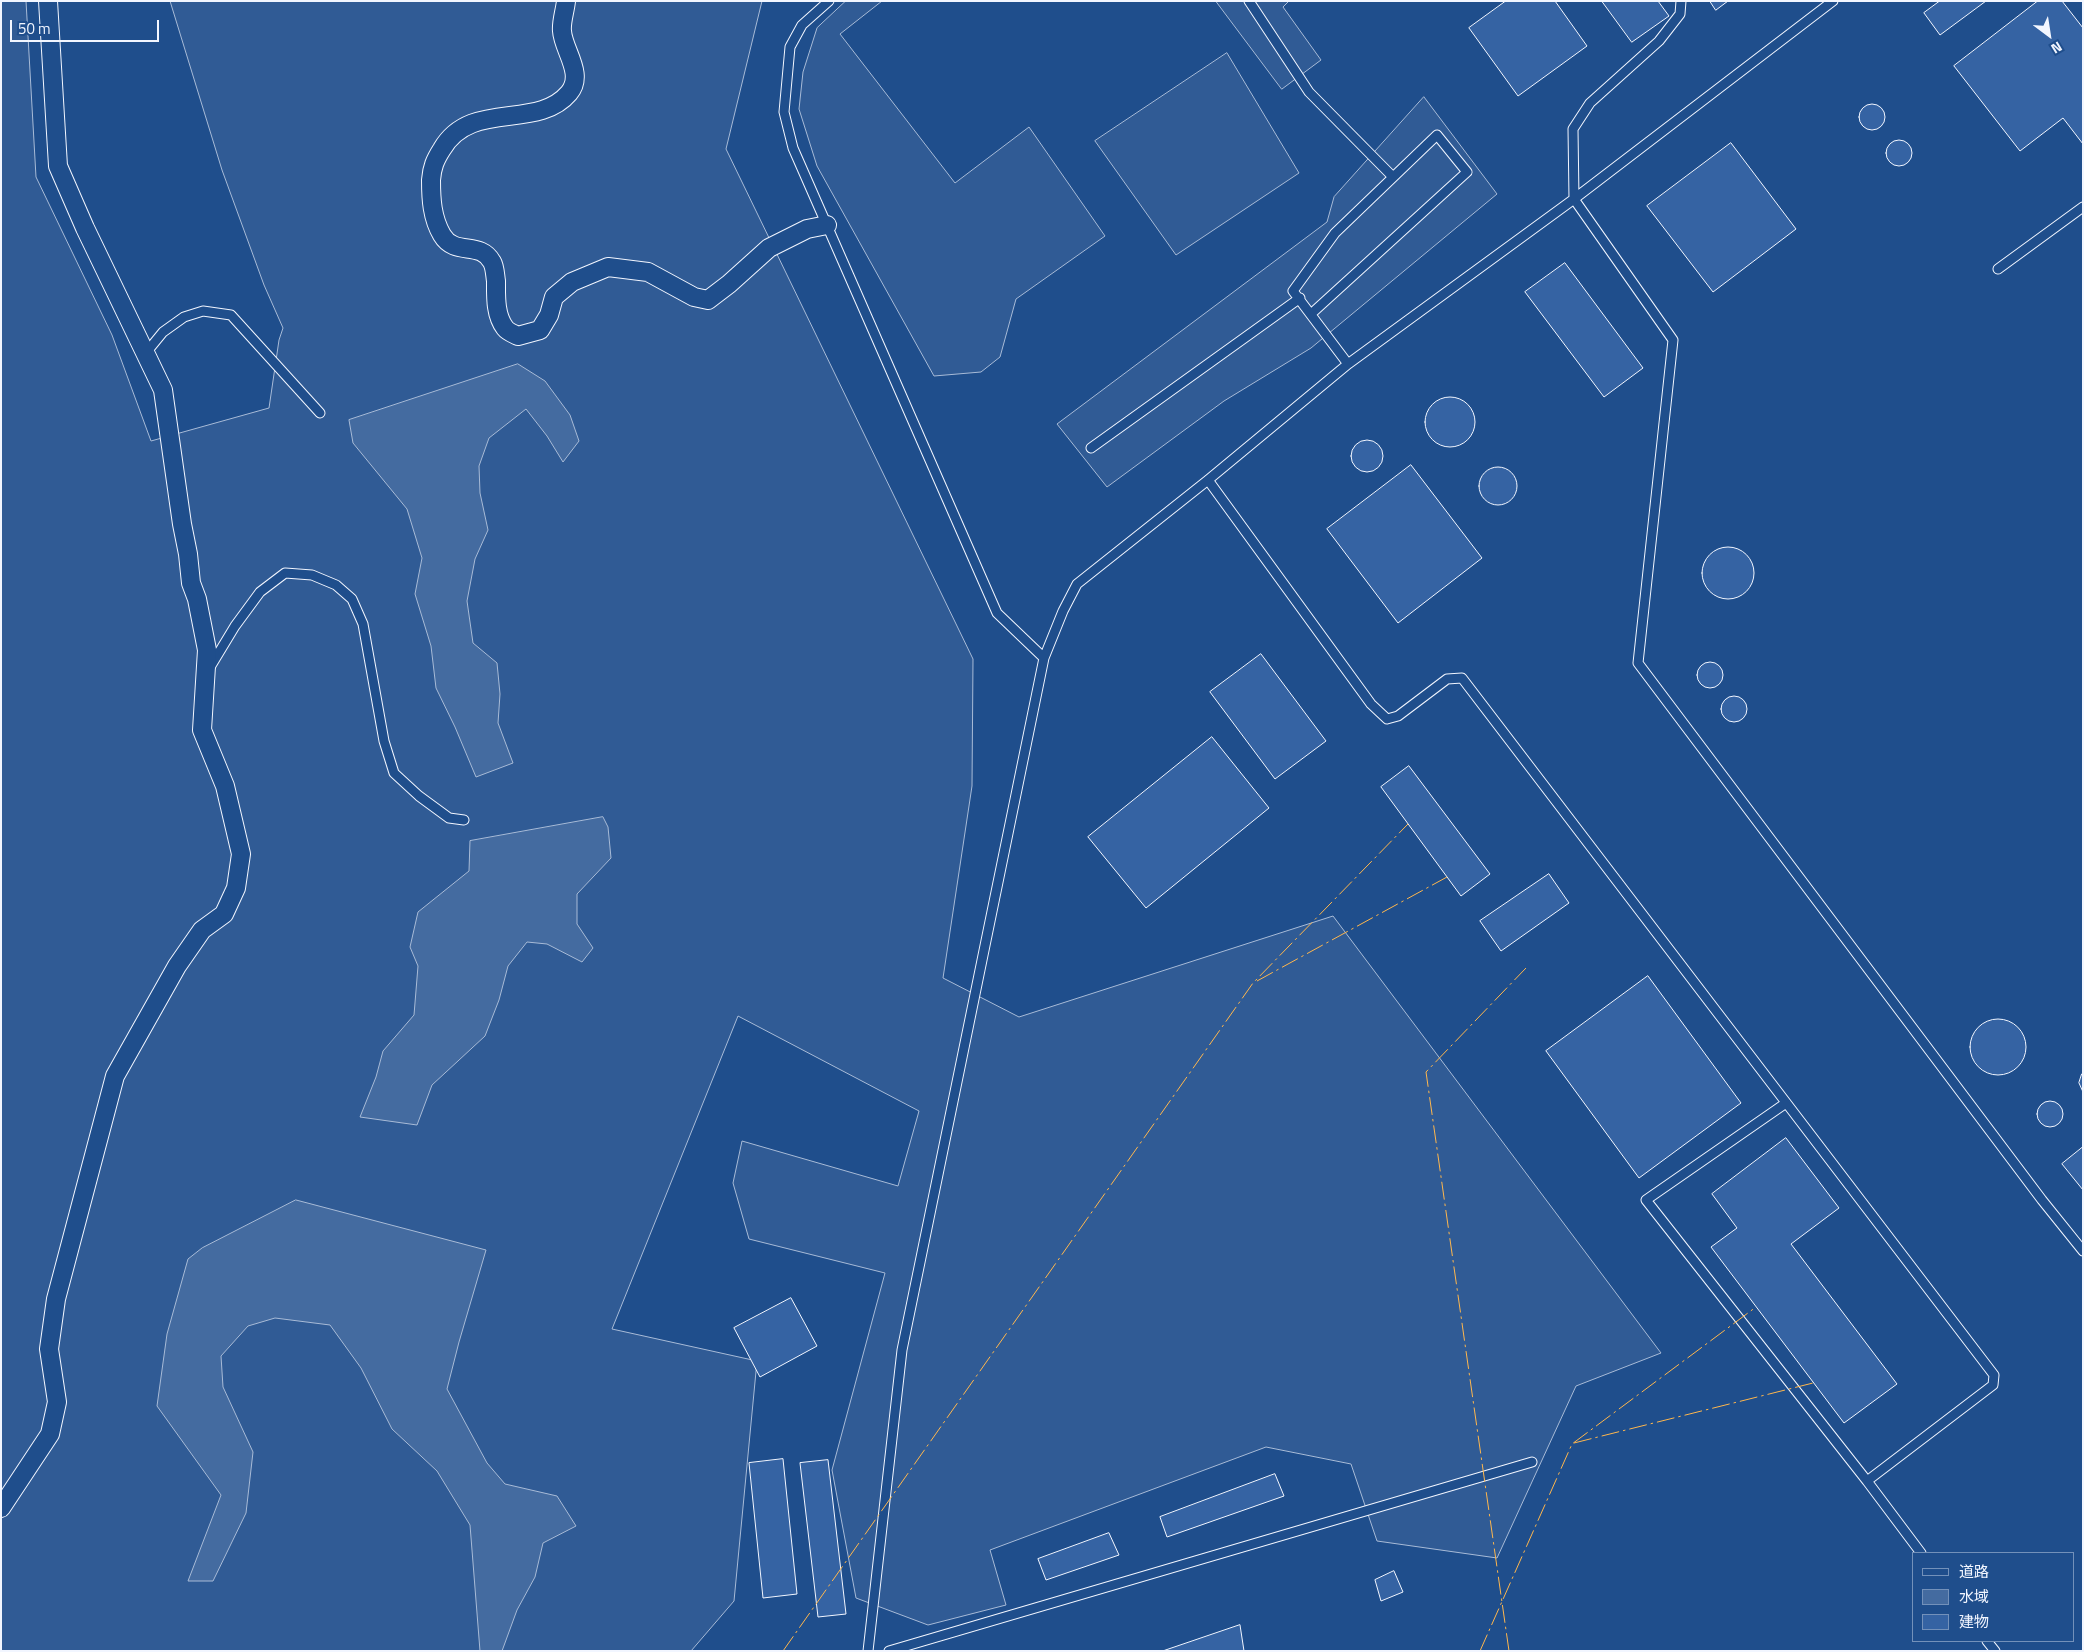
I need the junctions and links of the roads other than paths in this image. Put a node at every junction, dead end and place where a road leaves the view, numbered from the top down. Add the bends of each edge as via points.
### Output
1 (48, 1) edge
2 (566, 1) edge
3 (829, 1) edge
4 (1249, 1) edge
5 (1681, 1) edge
6 (1833, 1) edge
7 (1393, 177) junction
8 (1574, 199) junction
9 (2083, 207) edge
10 (827, 225) junction
11 (1998, 269) dead end
12 (1300, 298) junction
13 (1311, 314) junction
14 (146, 354) junction
15 (1348, 364) junction
16 (320, 413) dead end
17 (1092, 448) dead end
18 (1208, 480) junction
19 (1044, 658) junction
20 (205, 676) junction
21 (464, 820) dead end
22 (1786, 1102) junction
23 (2083, 1251) edge
24 (1532, 1462) dead end
25 (1867, 1481) junction
26 (1, 1508) edge
27 (1920, 1552) edge
28 (914, 1643) junction
29 (868, 1651) edge
30 (889, 1651) edge
31 (921, 1651) edge

1 - 14 street via 58,166 84,228
2 - 10 street via 562,32 575,76 571,92 547,108 474,122 446,141 432,167 430,204 441,234 448,244 475,249 492,262 497,310 506,330 518,336 540,330 554,297 572,282 608,267 648,272 694,297 708,300 769,248 807,229
3 - 10 lane via 802,25 790,47 784,112 793,148
4 - 7 lane via 1309,92
5 - 8 lane via 1680,14 1660,41 1590,103 1573,129
6 - 8 lane
7 - 12 lane via 1335,233 1293,291
7 - 13 lane via 1437,135 1467,172
8 - 15 lane
8 - 23 lane via 1673,340 1638,663
9 - 11 lane
10 - 19 lane via 997,614
12 - 13 lane
12 - 17 lane
13 - 15 lane
14 - 16 lane via 163,332 184,317 204,311 231,315
14 - 20 street via 163,390 191,583 207,650
15 - 18 lane
18 - 19 lane via 1077,584
18 - 22 lane via 1371,704 1387,719 1398,716 1447,679 1462,678
19 - 29 lane via 902,1350
20 - 21 lane via 260,592 285,573 312,575 336,586 352,600 363,624 384,741 394,772 419,796 450,818
20 - 26 street via 202,730 225,786 241,854 236,888 224,914 202,930 177,966 115,1076 56,1299 49,1349 57,1402 50,1434
22 - 25 lane via 1994,1375 1993,1385
22 - 25 lane via 1646,1200
24 - 28 lane
25 - 27 lane
28 - 30 lane
28 - 31 lane

